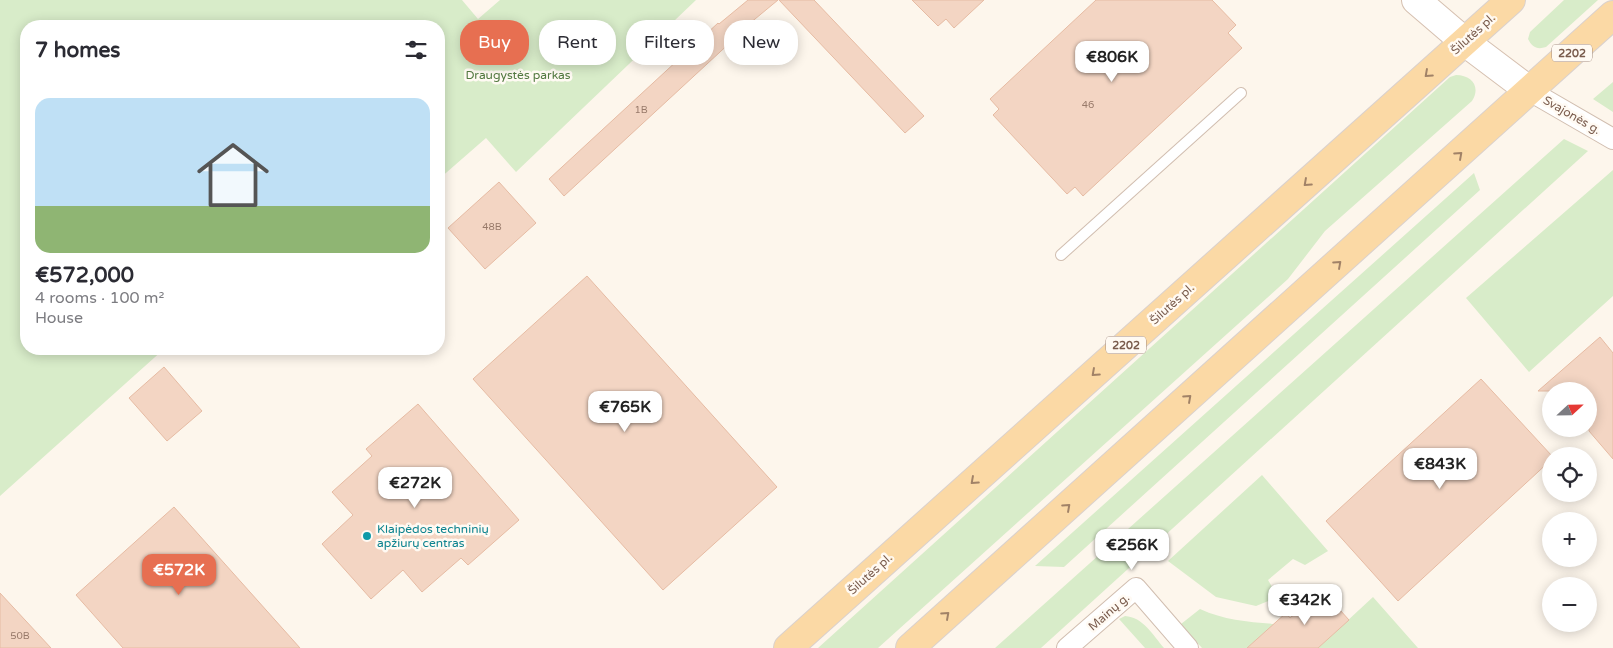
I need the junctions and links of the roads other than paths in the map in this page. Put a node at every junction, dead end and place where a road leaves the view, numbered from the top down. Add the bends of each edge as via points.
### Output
1 (1416, 0) edge
2 (1511, 0) edge
3 (1613, 15) edge
4 (1465, 42) junction
5 (1530, 91) junction
6 (1241, 93) dead end
7 (1613, 139) edge
8 (1061, 255) dead end
9 (788, 648) edge
10 (910, 648) edge
11 (1067, 648) edge
12 (1188, 648) edge

1 - 4 street
2 - 4 main road, Šilutės pl. / 2202
3 - 5 main road, 2202
4 - 5 street
4 -> 9 main road, Šilutės pl. / 2202
5 - 7 street, Svajonės g.
10 -> 5 main road, 2202
6 - 8 lane
11 - 12 street, Mainų g. via 1136,588

